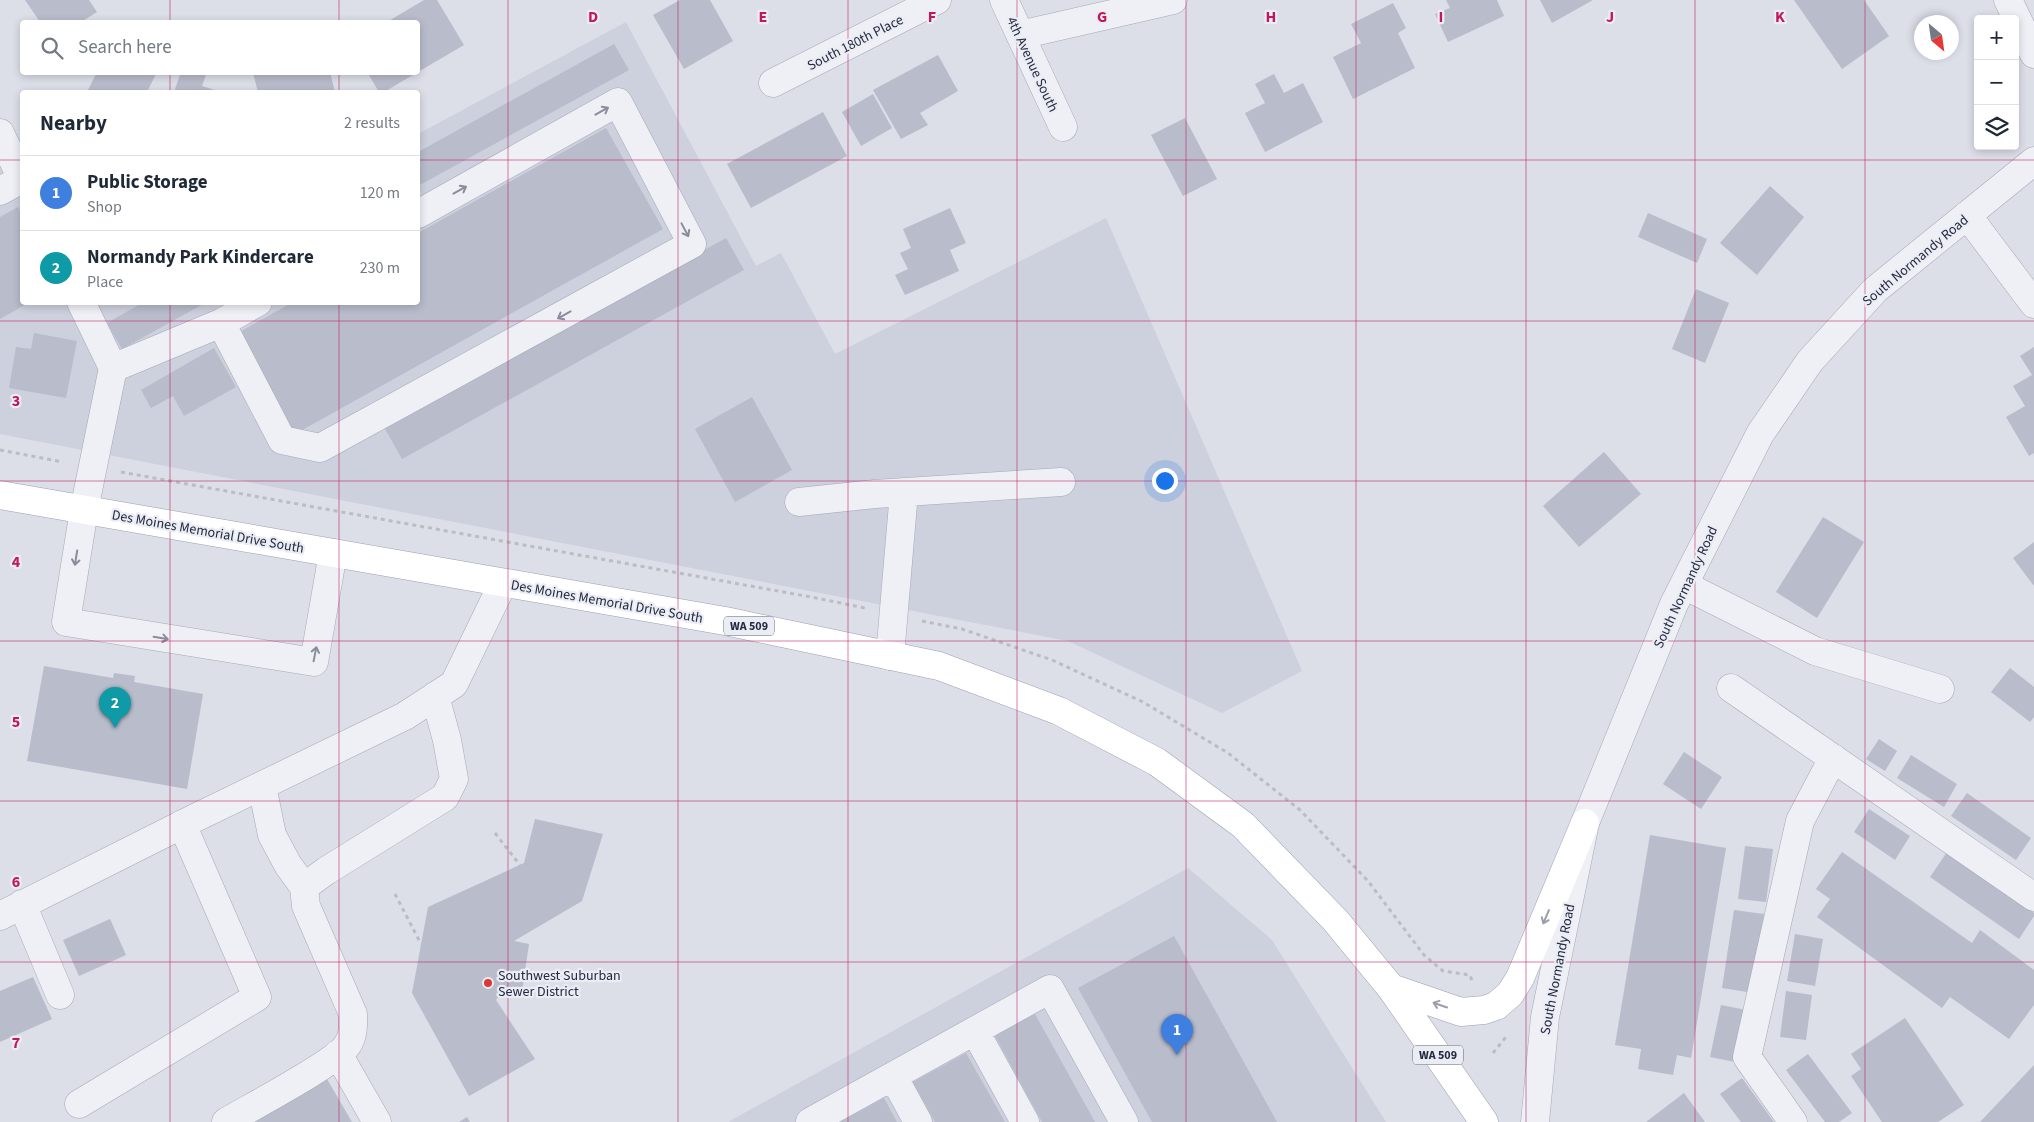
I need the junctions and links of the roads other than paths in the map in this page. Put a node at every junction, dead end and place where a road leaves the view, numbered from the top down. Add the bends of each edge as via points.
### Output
1 (936, 0) edge
2 (1004, 0) edge
3 (1172, 0) edge
4 (2008, 0) edge
5 (1020, 34) junction
6 (2034, 54) edge
7 (773, 83) dead end
8 (1063, 127) dead end
9 (0, 133) edge
10 (2034, 161) edge
11 (20, 175) edge
12 (20, 180) edge
13 (0, 191) edge
14 (420, 213) edge
15 (1968, 215) junction
16 (2034, 304) edge
17 (82, 305) edge
18 (253, 305) edge
19 (221, 323) junction
20 (112, 368) junction
21 (1061, 482) dead end
22 (904, 492) junction
23 (0, 495) edge
24 (799, 502) dead end
25 (84, 510) junction
26 (333, 553) junction
27 (503, 583) junction
28 (1684, 585) junction
29 (890, 656) junction
30 (1731, 688) dead end
31 (1940, 689) dead end
32 (435, 696) junction
33 (1833, 758) junction
34 (262, 786) junction
35 (1586, 823) junction
36 (182, 824) junction
37 (304, 887) junction
38 (2034, 897) edge
39 (11, 910) edge
40 (1391, 988) junction
41 (60, 995) dead end
42 (975, 1031) junction
43 (338, 1054) junction
44 (893, 1076) junction
45 (79, 1104) dead end
46 (226, 1122) edge
47 (376, 1122) edge
48 (810, 1122) edge
49 (918, 1122) edge
50 (1025, 1122) edge
51 (1124, 1122) edge
52 (1484, 1122) edge
53 (1535, 1122) edge
54 (1793, 1122) edge

1 - 7 street, South 180th Place
2 - 5 street, 4th Avenue South
3 - 5 street
4 - 6 street
5 - 8 street, 4th Avenue South
9 - 11 street
10 - 15 street, South Normandy Road
12 - 13 street
14 -> 19 street via 618,102 692,244 320,448 282,440
15 - 16 street
15 - 28 street, South Normandy Road via 1875,290 1810,361 1760,434
17 - 20 street
18 - 19 street
19 - 20 street
20 - 25 street
21 - 22 street
22 - 24 street
22 - 29 street
23 - 25 main road, Des Moines Memorial Drive South / WA 509
25 - 26 main road, Des Moines Memorial Drive South / WA 509
25 -> 26 street via 66,622 314,662
26 - 27 main road, Des Moines Memorial Drive South / WA 509
27 - 29 main road, Des Moines Memorial Drive South / WA 509 via 725,621
27 - 32 street via 454,684
28 - 31 street via 1815,651
28 - 35 street, South Normandy Road
29 - 40 main road, Des Moines Memorial Drive South / WA 509 via 939,666 1059,711 1157,762 1243,825 1336,921
30 - 33 street
32 - 34 street via 405,716
32 - 37 street via 454,779 445,797
33 - 38 street
33 - 54 street via 1800,821 1747,1057
34 - 36 street
34 - 37 street via 272,835
35 -> 40 main road via 1520,978 1510,994 1496,1006 1461,1012
35 - 53 street, South Normandy Road via 1545,1017
36 - 39 street
36 - 45 street via 257,998
37 - 43 street via 306,906 353,1014 354,1032 347,1046
39 - 41 street
40 - 52 main road, Des Moines Memorial Drive South / WA 509
42 - 44 street
42 - 50 street
42 - 51 street via 1050,990
43 - 46 street
43 - 47 street
44 - 48 street
44 - 49 street

